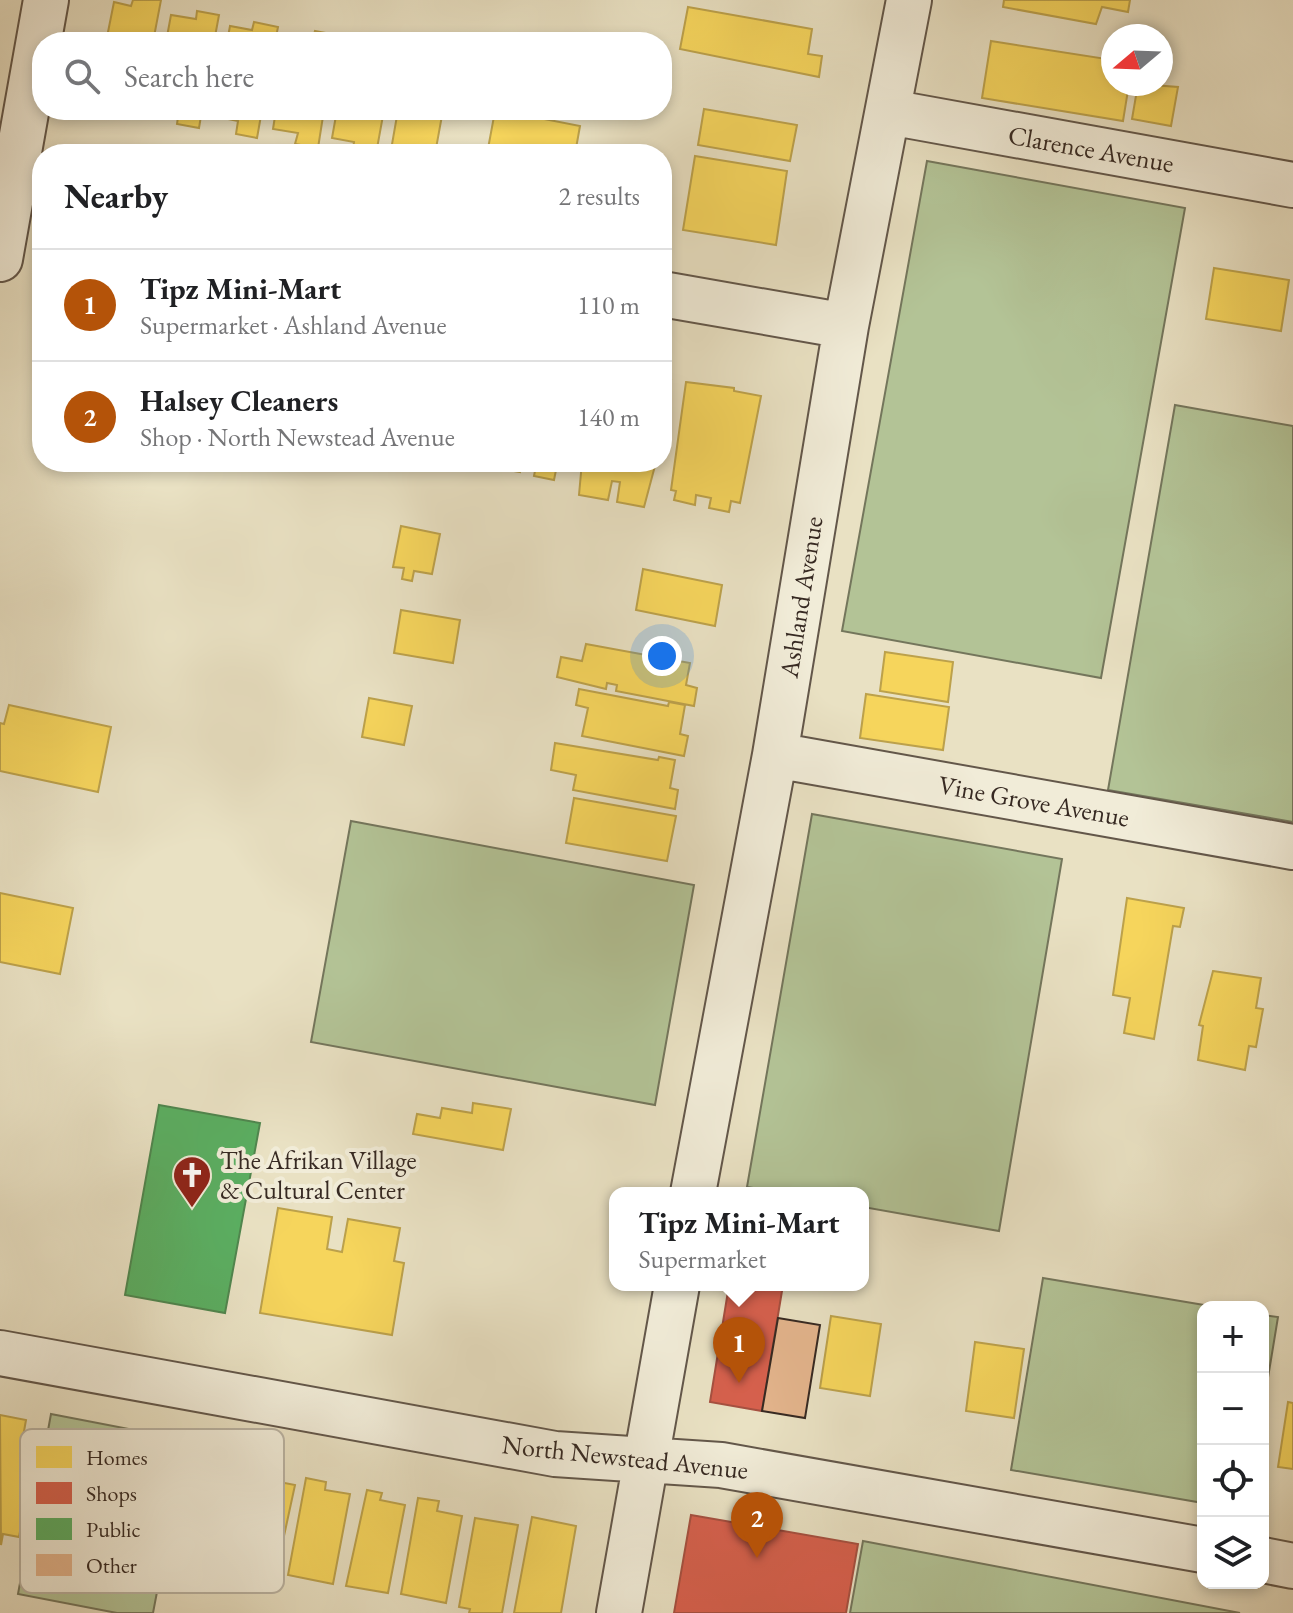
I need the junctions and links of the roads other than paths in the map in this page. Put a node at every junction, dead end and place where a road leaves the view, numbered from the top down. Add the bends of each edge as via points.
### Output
1 (46, 0) edge
2 (909, 0) edge
3 (41, 32) edge
4 (32, 94) edge
5 (889, 112) junction
6 (19, 182) edge
7 (1293, 185) edge
8 (0, 259) edge
9 (672, 296) edge
10 (846, 326) junction
11 (775, 755) junction
12 (1293, 847) edge
13 (694, 1187) edge
14 (676, 1291) edge
15 (0, 1353) edge
16 (647, 1460) junction
17 (1197, 1549) edge
18 (1269, 1561) edge
19 (1293, 1566) edge
20 (619, 1613) edge

1 - 3 street
2 - 5 street, Ashland Avenue
4 - 6 street
5 - 7 street, Clarence Avenue
5 - 10 street, Ashland Avenue
6 - 8 street
9 - 10 street
10 - 11 street, Ashland Avenue
11 - 12 street, Vine Grove Avenue
11 - 13 street, Ashland Avenue
14 - 16 street
15 - 16 street, North Newstead Avenue via 555,1454
16 - 17 street, North Newstead Avenue via 721,1465
16 - 20 street
18 - 19 street

